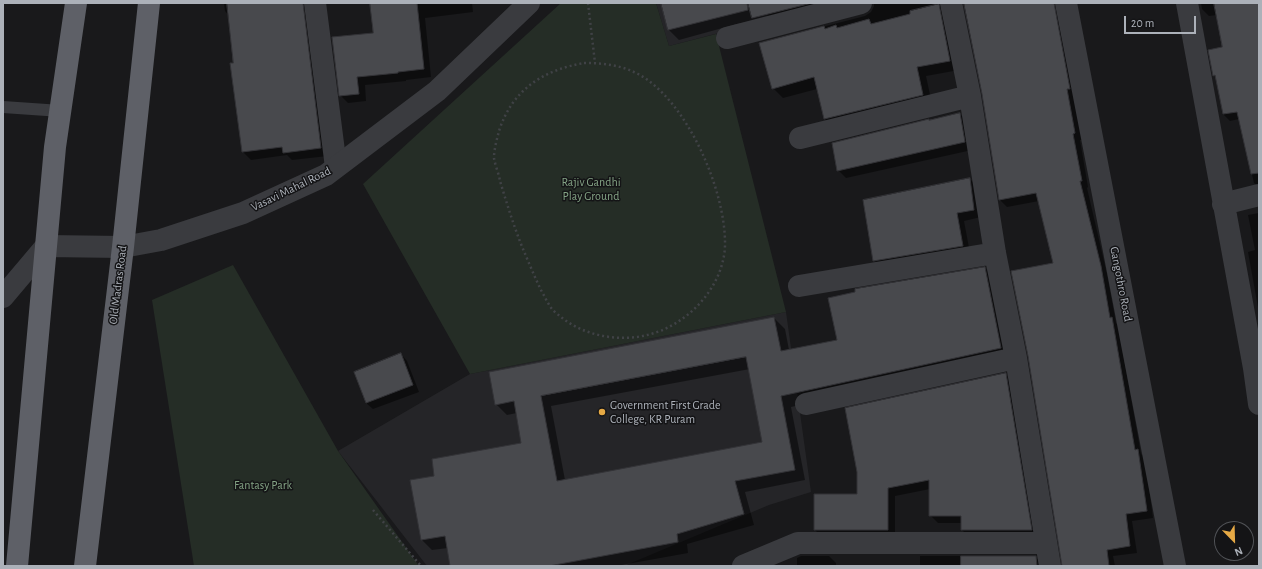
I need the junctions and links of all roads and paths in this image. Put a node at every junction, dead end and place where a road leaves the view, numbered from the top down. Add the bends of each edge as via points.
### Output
1 (76, 3) edge
2 (149, 3) edge
3 (315, 3) edge
4 (529, 3) edge
5 (588, 3) edge
6 (861, 3) edge
7 (951, 3) edge
8 (1066, 3) edge
9 (1187, 3) edge
10 (727, 38) dead end
11 (595, 63) junction
12 (970, 96) junction
13 (3, 107) edge
14 (61, 111) junction
15 (800, 138) dead end
16 (336, 167) junction
17 (1259, 195) edge
18 (1223, 204) junction
19 (46, 246) junction
20 (123, 248) junction
21 (995, 253) junction
22 (799, 286) dead end
23 (3, 297) edge
24 (1016, 358) junction
25 (1256, 368) edge
26 (806, 404) dead end
27 (1259, 404) edge
28 (373, 510) dead end
29 (1046, 543) junction
30 (17, 566) edge
31 (85, 566) edge
32 (421, 566) edge
33 (743, 566) edge
34 (1050, 566) edge
35 (1175, 566) edge

1 - 14 highway
2 - 20 highway, Old Madras Road
3 - 16 street
4 - 16 street, Vasavi Mahal Road via 437,91
5 - 11 path
6 - 10 street
7 - 12 street
8 - 35 street, Gangothro Road
9 - 18 street
11 - 11 path via 621,67 638,74 666,97 685,121 700,148 711,175 723,222 725,245 722,263 716,279 695,309 666,329 631,338 595,334 578,328 550,307 518,238 494,158 496,140 502,123 521,94 549,73 566,66
12 - 15 street
12 - 21 street
13 - 14 lane
14 - 19 highway
16 - 20 street, Vasavi Mahal Road via 243,214 161,240
17 - 18 street
18 - 25 street
19 - 20 street, Vasavi Mahal Road
19 - 23 street
19 - 30 highway
20 - 31 highway, Old Madras Road
21 - 22 street
21 - 24 street
24 - 26 street
24 - 29 street
25 - 27 street
28 - 32 path
29 - 33 street via 798,543
29 - 34 street

